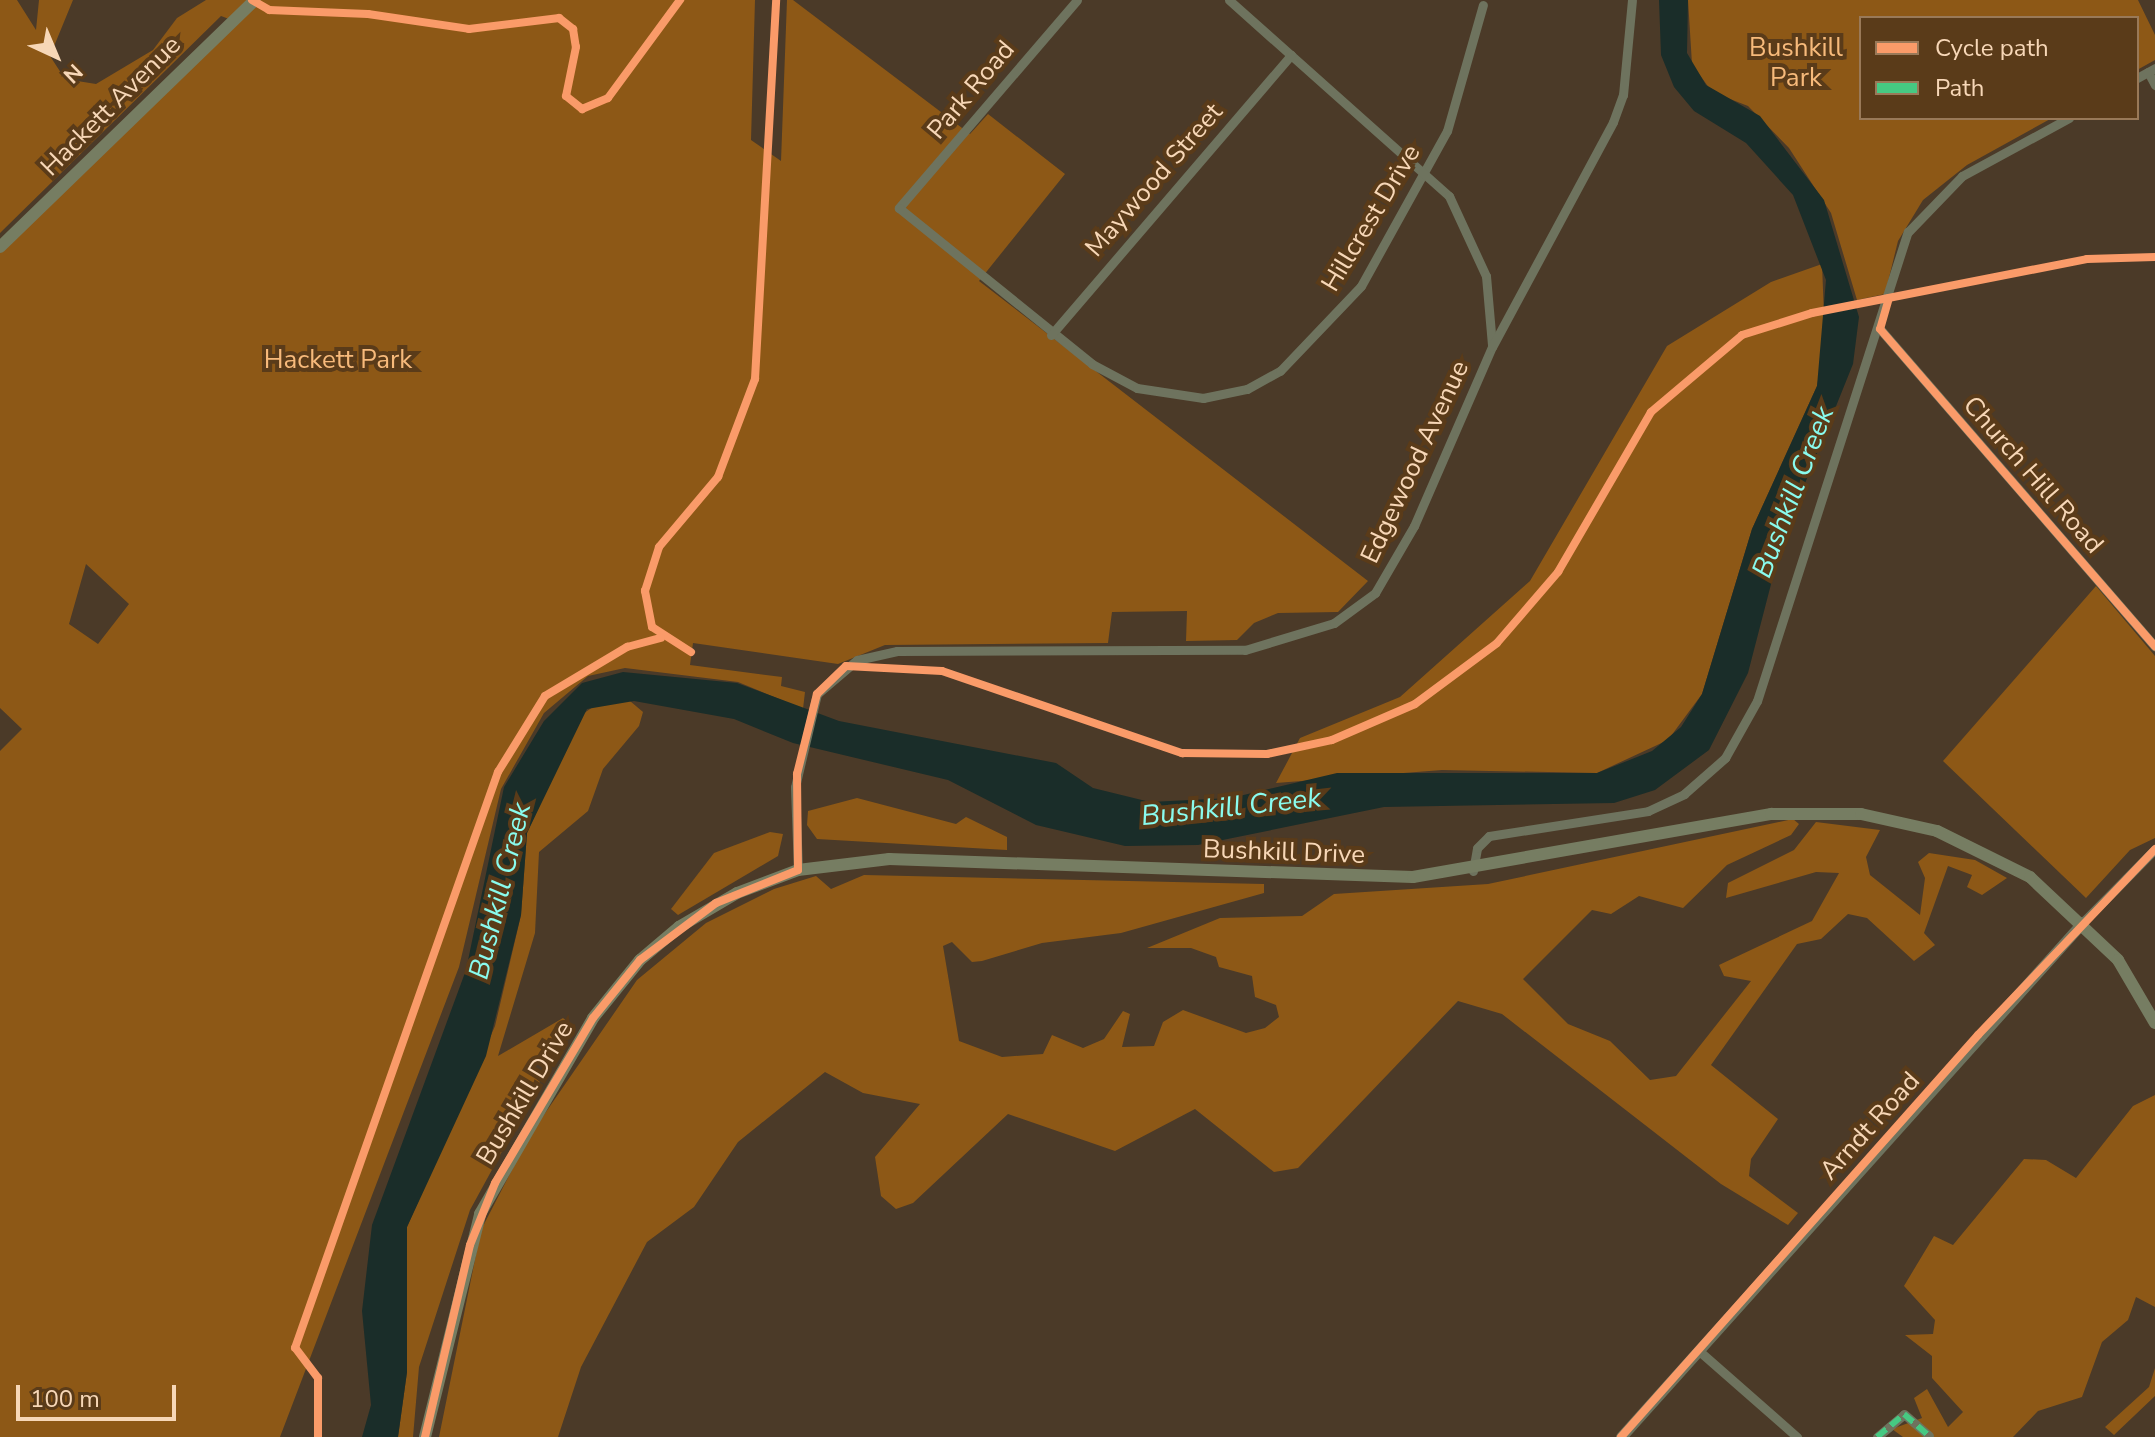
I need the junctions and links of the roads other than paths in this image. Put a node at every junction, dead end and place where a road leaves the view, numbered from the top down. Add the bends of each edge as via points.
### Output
1 (255, 0) edge
2 (1077, 0) edge
3 (1229, 0) edge
4 (1632, 0) edge
5 (1483, 5) dead end
6 (1291, 55) junction
7 (2151, 70) edge
8 (2155, 85) edge
9 (2066, 120) edge
10 (1427, 173) junction
11 (899, 208) joint
12 (0, 247) edge
13 (1880, 329) junction
14 (1051, 335) junction
15 (1492, 347) junction
16 (2155, 647) edge
17 (2155, 849) edge
18 (798, 870) junction
19 (1473, 872) junction
20 (2083, 922) junction
21 (2155, 1023) edge
22 (1698, 1350) junction
23 (1929, 1436) edge
24 (425, 1437) edge
25 (1621, 1437) edge
26 (1797, 1437) edge
27 (1877, 1437) edge

1 - 12 main road, Hackett Avenue
2 - 11 street, Park Road
3 - 6 street
4 - 15 street, Edgewood Avenue via 1623,95 1613,122
5 - 10 street, Hillcrest Drive via 1466,87
6 - 10 street
6 - 14 street, Maywood Street
7 - 8 street
9 - 13 street via 1928,203 1902,245
10 - 14 street, Hillcrest Drive via 1336,317 1280,371 1247,389 1203,398 1137,388
10 - 15 street via 1462,215 1478,252 1491,298
11 - 14 street, Hillcrest Drive
13 - 16 street, Church Hill Road
13 - 19 street via 1757,701 1736,744 1701,782 1648,811 1489,836 1477,848
15 - 18 street, Edgewood Avenue via 1392,570 1334,623 1245,650 883,652 846,666 817,694 794,813
17 - 20 street, Arndt Road
18 - 19 main road, Bushkill Drive via 889,859 1370,877
18 - 24 main road, Bushkill Drive via 737,893 679,927 640,960 593,1018 480,1214
19 - 20 main road, Bushkill Drive via 1748,818 1842,812 1920,826 1994,855
20 - 21 main road, Bushkill Drive via 2124,969
20 - 22 street, Arndt Road
22 - 25 street, Arndt Road
22 - 26 street
23 - 27 street via 1904,1414

